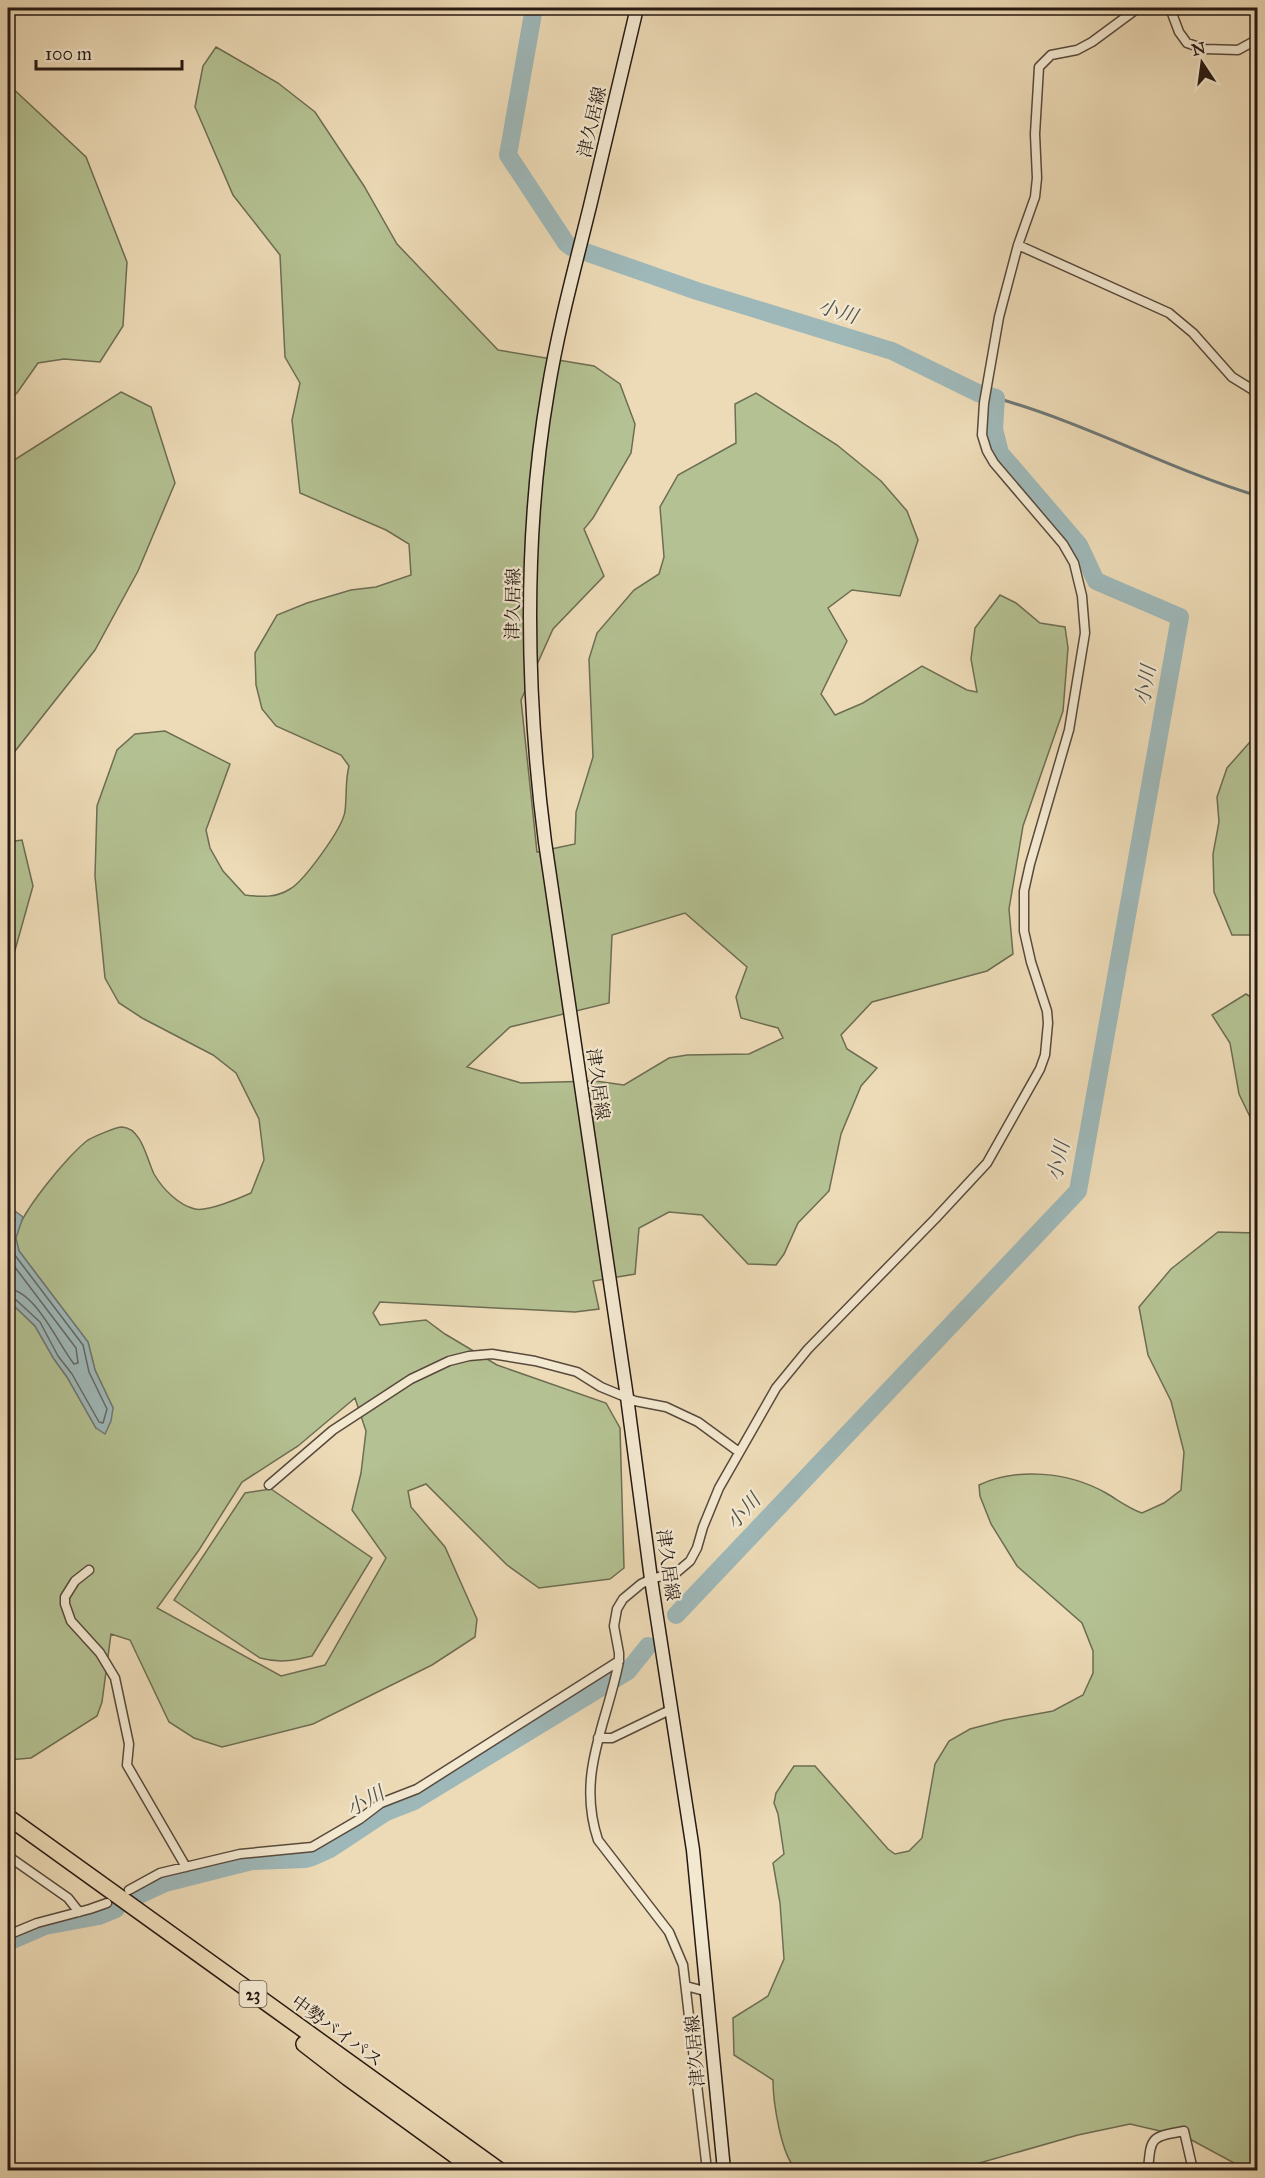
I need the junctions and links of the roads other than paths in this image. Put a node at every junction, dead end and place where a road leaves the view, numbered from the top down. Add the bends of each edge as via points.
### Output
1 (637, 8) edge
2 (1138, 8) edge
3 (1170, 8) edge
4 (1257, 39) edge
5 (1018, 245) junction
6 (1257, 393) edge
7 (627, 1396) junction
8 (739, 1452) junction
9 (269, 1485) dead end
10 (89, 1570) dead end
11 (651, 1579) junction
12 (619, 1661) junction
13 (672, 1709) junction
14 (598, 1738) junction
15 (8, 1817) edge
16 (8, 1822) edge
17 (8, 1856) edge
18 (186, 1867) junction
19 (129, 1890) dead end
20 (107, 1902) dead end
21 (79, 1912) junction
22 (8, 1935) edge
23 (1257, 1963) edge
24 (686, 1986) junction
25 (708, 1992) junction
26 (1257, 2006) edge
27 (475, 2170) edge
28 (499, 2170) edge
29 (707, 2170) edge
30 (724, 2170) edge
31 (1148, 2170) edge
32 (1193, 2170) edge

1 - 7 main road, 津久居線 via 550,380 530,584 537,784
2 - 5 street via 1092,42 1077,50 1051,55 1039,67 1035,197
3 - 4 street via 1186,43 1205,50 1238,50
5 - 6 street via 1169,313 1193,333 1232,377
5 - 8 street via 999,317 982,435 987,451 1074,563 1085,633 1069,730 1024,891 1024,931 1048,1023 1045,1055 1021,1106 987,1162 808,1349 776,1388
7 - 8 street via 666,1407 698,1422
7 - 9 street via 601,1387 577,1372 535,1361 492,1354 469,1356 411,1379 333,1430
7 - 11 main road, 津久居線
8 - 11 street via 719,1488 690,1561 676,1572
10 - 18 street via 75,1581 64,1604 71,1621 100,1653 115,1678 129,1744 127,1765
11 - 12 street via 623,1599 617,1609 614,1626
11 - 13 main road, 津久居線
12 - 14 street
12 - 18 street via 417,1789 381,1803 321,1843 305,1850 240,1854
13 - 14 street via 612,1738
13 - 25 main road, 津久居線
14 - 24 street via 590,1773 592,1822 598,1840 669,1932 683,1965
15 - 28 highway, 中勢バイパス / 23
16 - 27 highway, 中勢バイパス / 23 via 184,1949 348,2078
17 - 21 street via 68,1898
18 - 19 street via 152,1876
20 - 21 street
21 - 22 street
23 - 26 street
24 - 25 street
24 - 29 street
25 - 30 main road, 津久居線
31 - 32 street via 1154,2140 1159,2135 1184,2132

